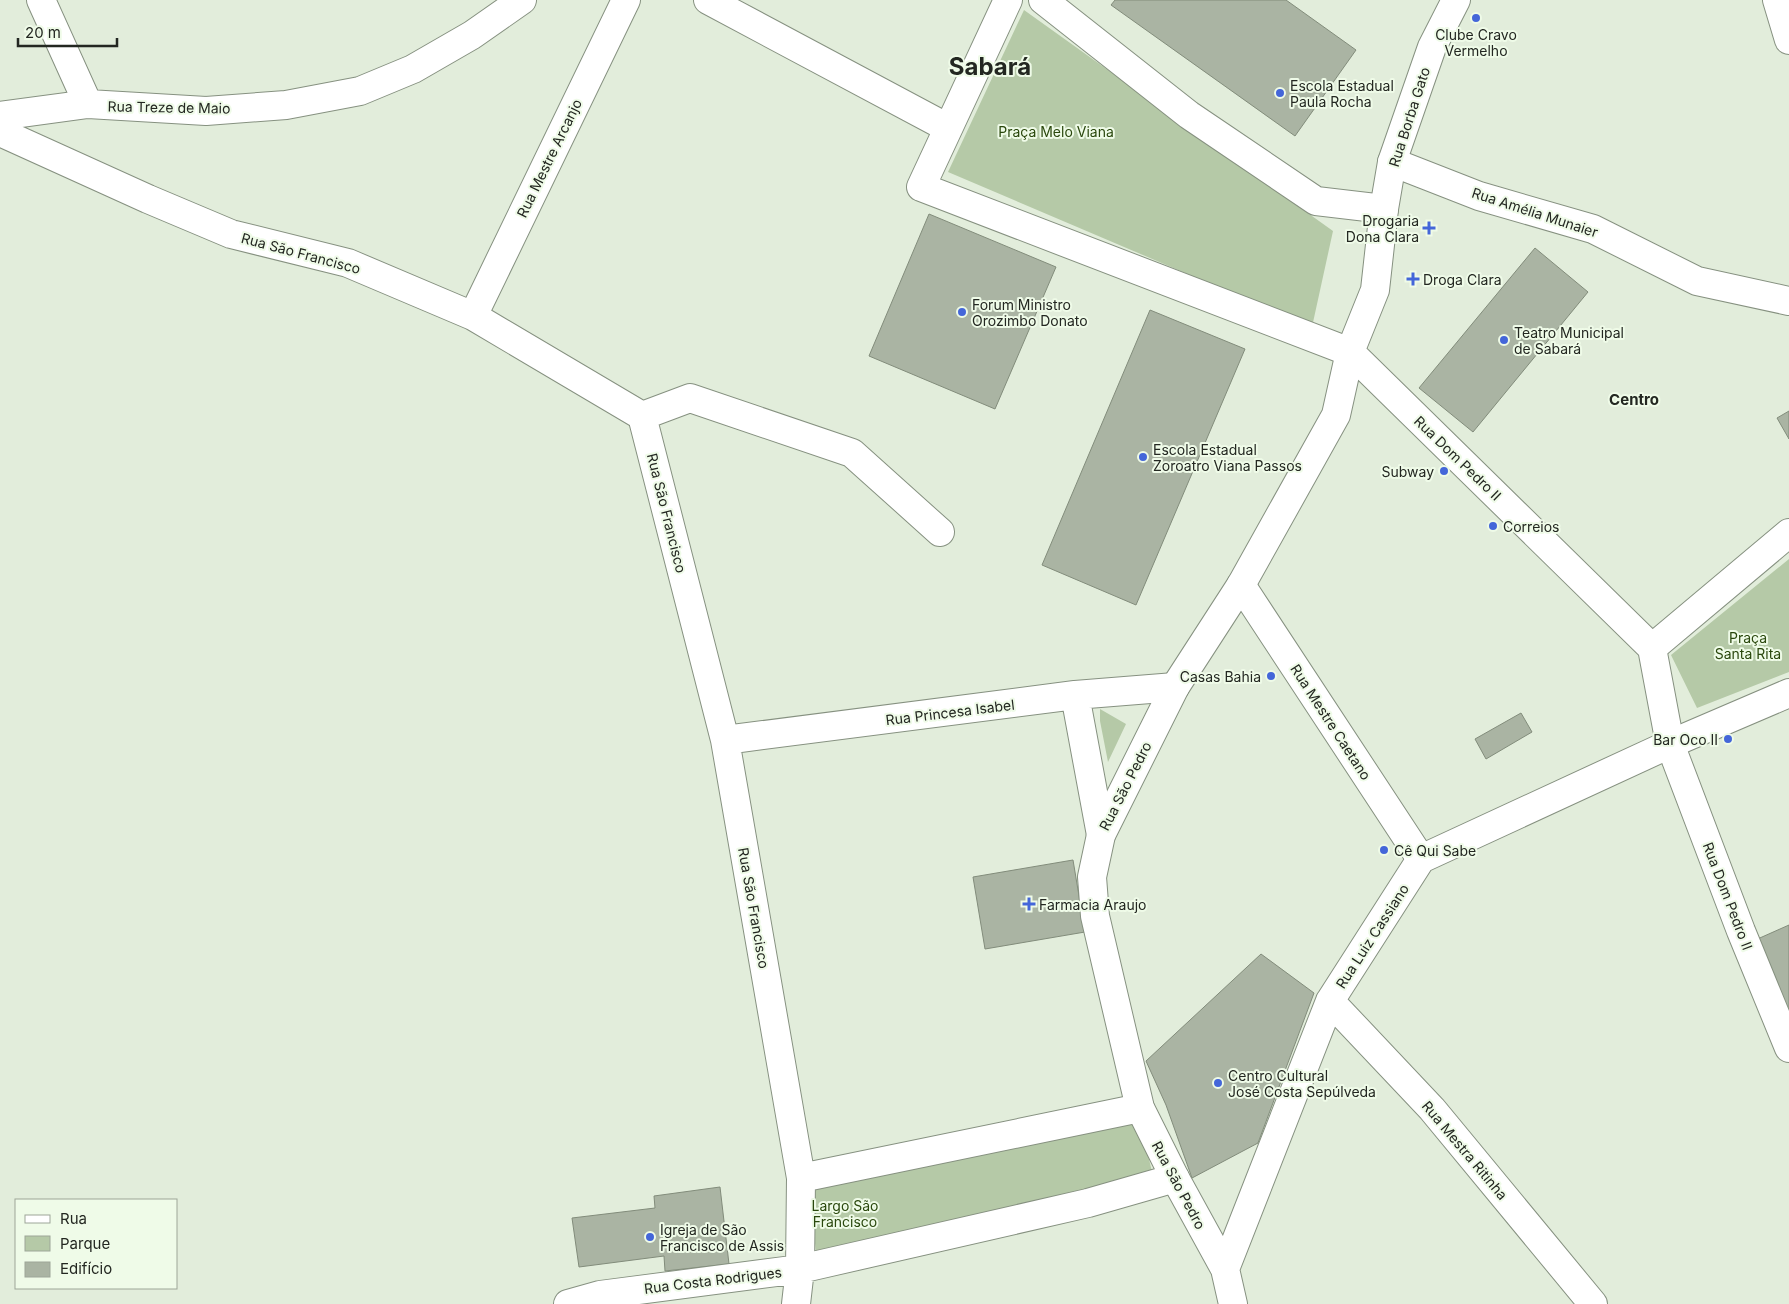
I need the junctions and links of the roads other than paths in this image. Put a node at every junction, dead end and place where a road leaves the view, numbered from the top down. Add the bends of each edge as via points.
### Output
1 (41, 0) edge
2 (522, 0) edge
3 (626, 0) edge
4 (708, 0) edge
5 (1008, 0) edge
6 (1043, 0) edge
7 (1456, 0) edge
8 (1777, 0) edge
9 (1789, 40) edge
10 (88, 104) junction
11 (0, 116) edge
12 (948, 128) junction
13 (0, 132) edge
14 (1392, 162) junction
15 (1384, 209) junction
16 (1789, 301) edge
17 (473, 316) junction
18 (1350, 352) junction
19 (642, 416) junction
20 (940, 532) dead end
21 (1789, 533) edge
22 (1241, 585) junction
23 (1652, 648) junction
24 (1175, 687) junction
25 (1789, 693) edge
26 (1076, 695) junction
27 (725, 740) junction
28 (1670, 744) junction
29 (1101, 835) junction
30 (1421, 859) junction
31 (1330, 1001) junction
32 (1789, 1048) edge
33 (1140, 1108) junction
34 (801, 1178) junction
35 (1175, 1178) junction
36 (800, 1269) junction
37 (1225, 1269) junction
38 (568, 1304) edge
39 (796, 1304) edge
40 (1233, 1304) edge
41 (1593, 1304) edge

1 - 10 street
2 - 10 street, Rua Treze de Maio via 472,35 413,69 360,91 286,105 206,111
3 - 17 street, Rua Mestre Arcanjo
4 - 12 street
5 - 12 street
6 - 15 street via 1189,115 1316,201
7 - 14 street, Rua Borba Gato via 1432,47
8 - 9 street
10 - 11 street, Rua Treze de Maio
12 - 18 street via 921,187
13 - 17 street, Rua São Francisco via 231,234 348,263
14 - 15 street, Rua Borba Gato
14 - 16 street, Rua Amélia Munaier via 1480,196 1592,229 1697,281
15 - 18 street via 1375,290
17 - 19 street, Rua São Francisco
18 - 22 street, Rua São Pedro via 1336,415
18 - 23 street, Rua Dom Pedro II
19 - 20 street via 690,398 852,453
19 - 27 street, Rua São Francisco
21 - 23 street
22 - 24 street, Rua São Pedro
22 - 30 street, Rua Mestre Caetano
23 - 28 street
24 - 26 street, Rua Princesa Isabel
24 - 29 street, Rua São Pedro
25 - 28 street
26 - 27 street, Rua Princesa Isabel
26 - 29 street
27 - 34 street, Rua São Francisco
28 - 30 street
28 - 32 street, Rua Dom Pedro II
29 - 33 street, Rua São Pedro via 1092,877 1095,916
30 - 31 street, Rua Luiz Cassiano
31 - 37 street, Rua Luiz Cassiano
31 - 41 street, Rua Mestra Ritinha via 1432,1109
33 - 34 street
33 - 35 street, Rua São Pedro
34 - 36 street, Rua São Francisco
35 - 36 street via 1088,1203
35 - 37 street, Rua São Pedro
36 - 38 street, Rua Costa Rodrigues via 600,1295
36 - 39 street, Rua São Francisco
37 - 40 street, Rua São Pedro

